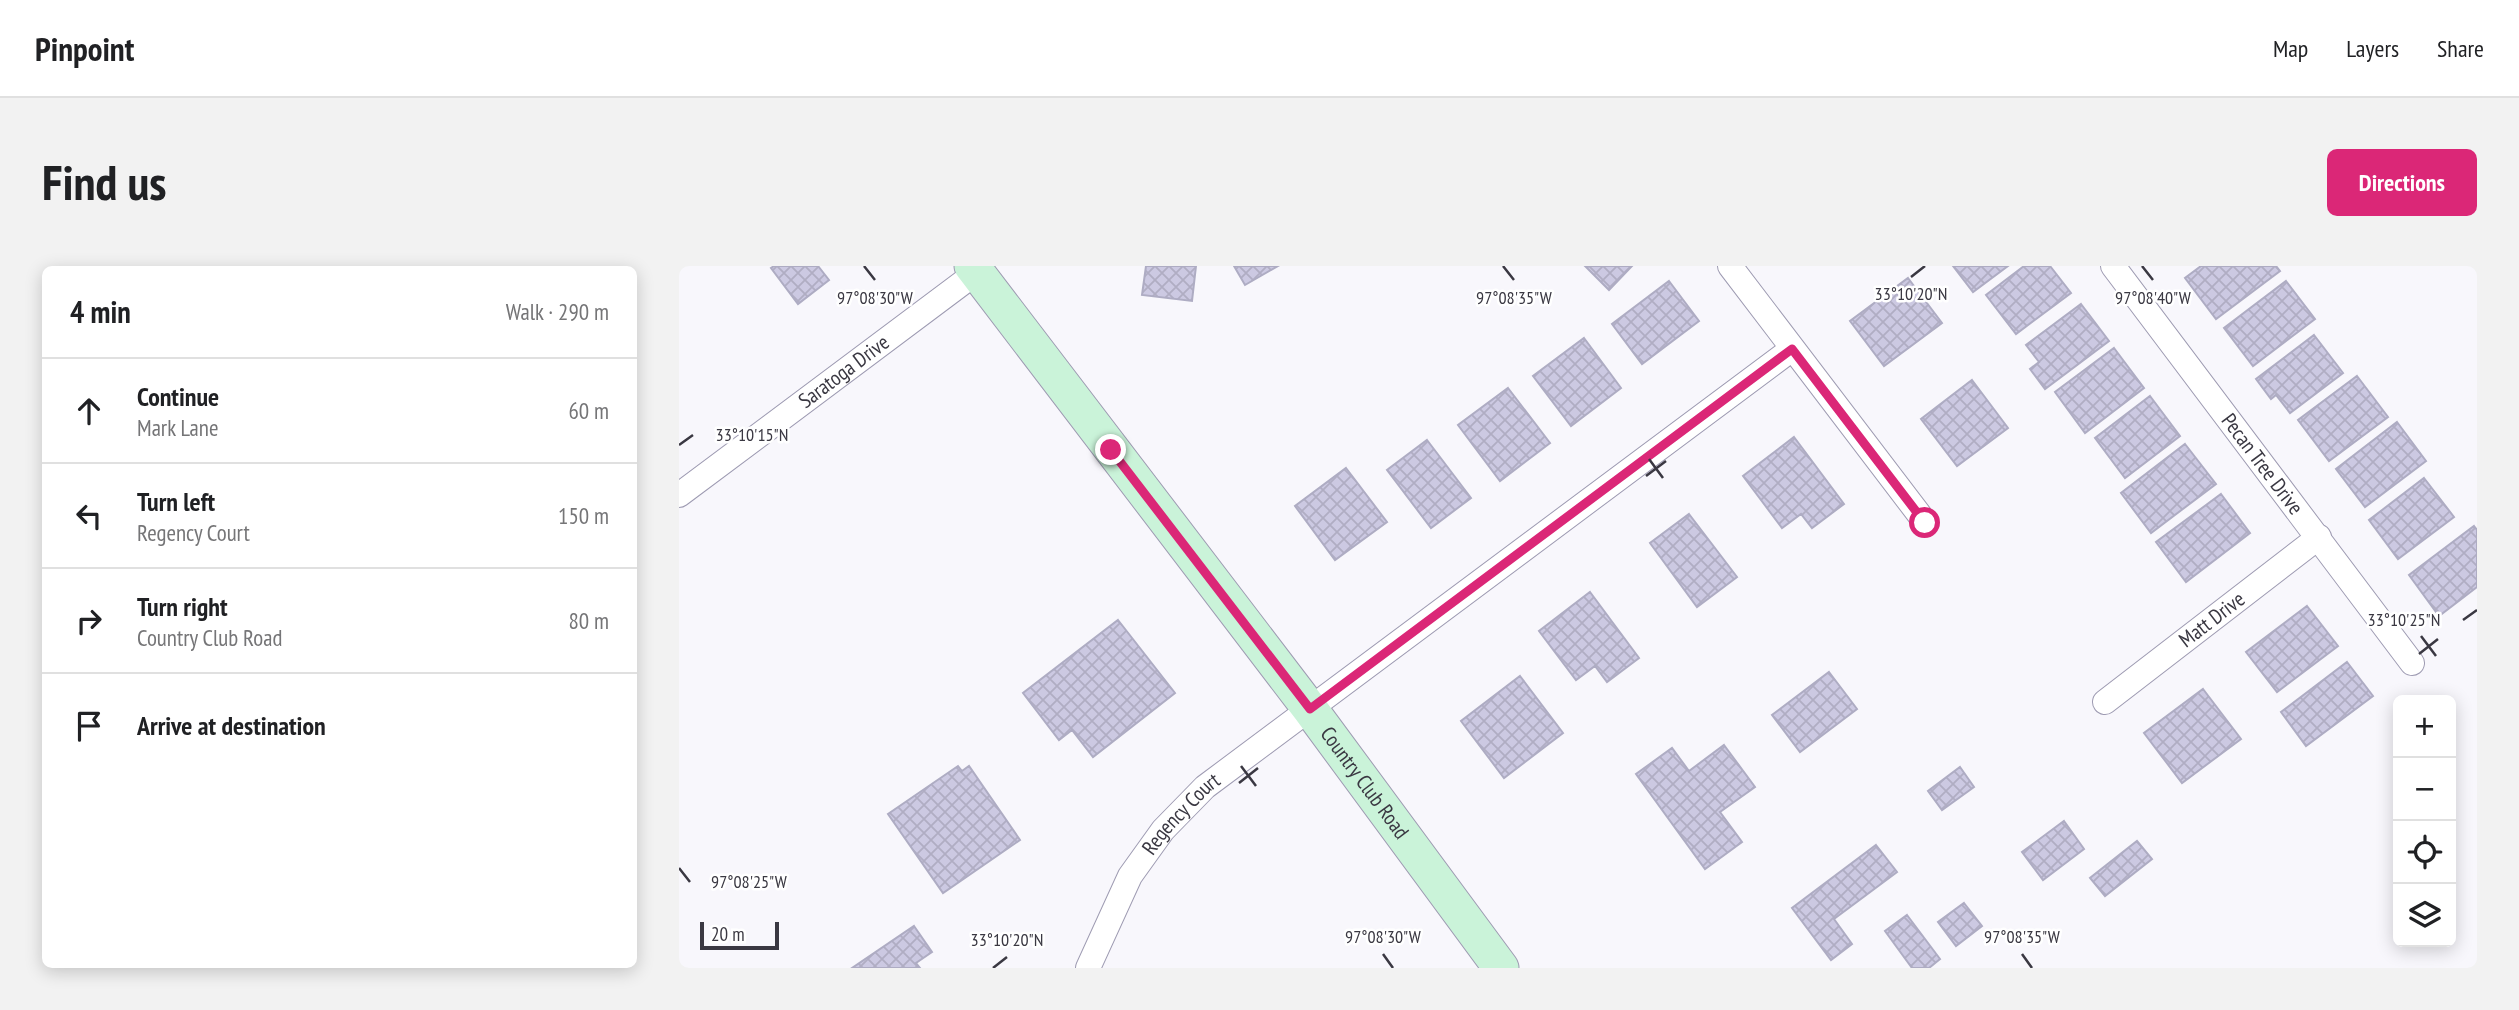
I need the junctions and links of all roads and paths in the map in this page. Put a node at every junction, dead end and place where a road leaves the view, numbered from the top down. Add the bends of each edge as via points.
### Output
1 (1730, 266) edge
2 (2116, 267) edge
3 (974, 269) edge
4 (1792, 349) junction
5 (679, 495) edge
6 (1925, 523) dead end
7 (2319, 537) junction
8 (2411, 663) dead end
9 (2105, 702) dead end
10 (1310, 709) junction
11 (1088, 968) edge
12 (1501, 968) edge

1 - 4 street
2 - 7 street, Pecan Tree Drive
3 - 5 street, Saratoga Drive
3 - 10 main road, Country Club Road
4 - 6 street
4 - 10 street, Regency Court
7 - 8 street, Pecan Tree Drive
7 - 9 street, Matt Drive
10 - 11 street, Regency Court via 1205,787 1163,830 1130,876
10 - 12 main road, Country Club Road

